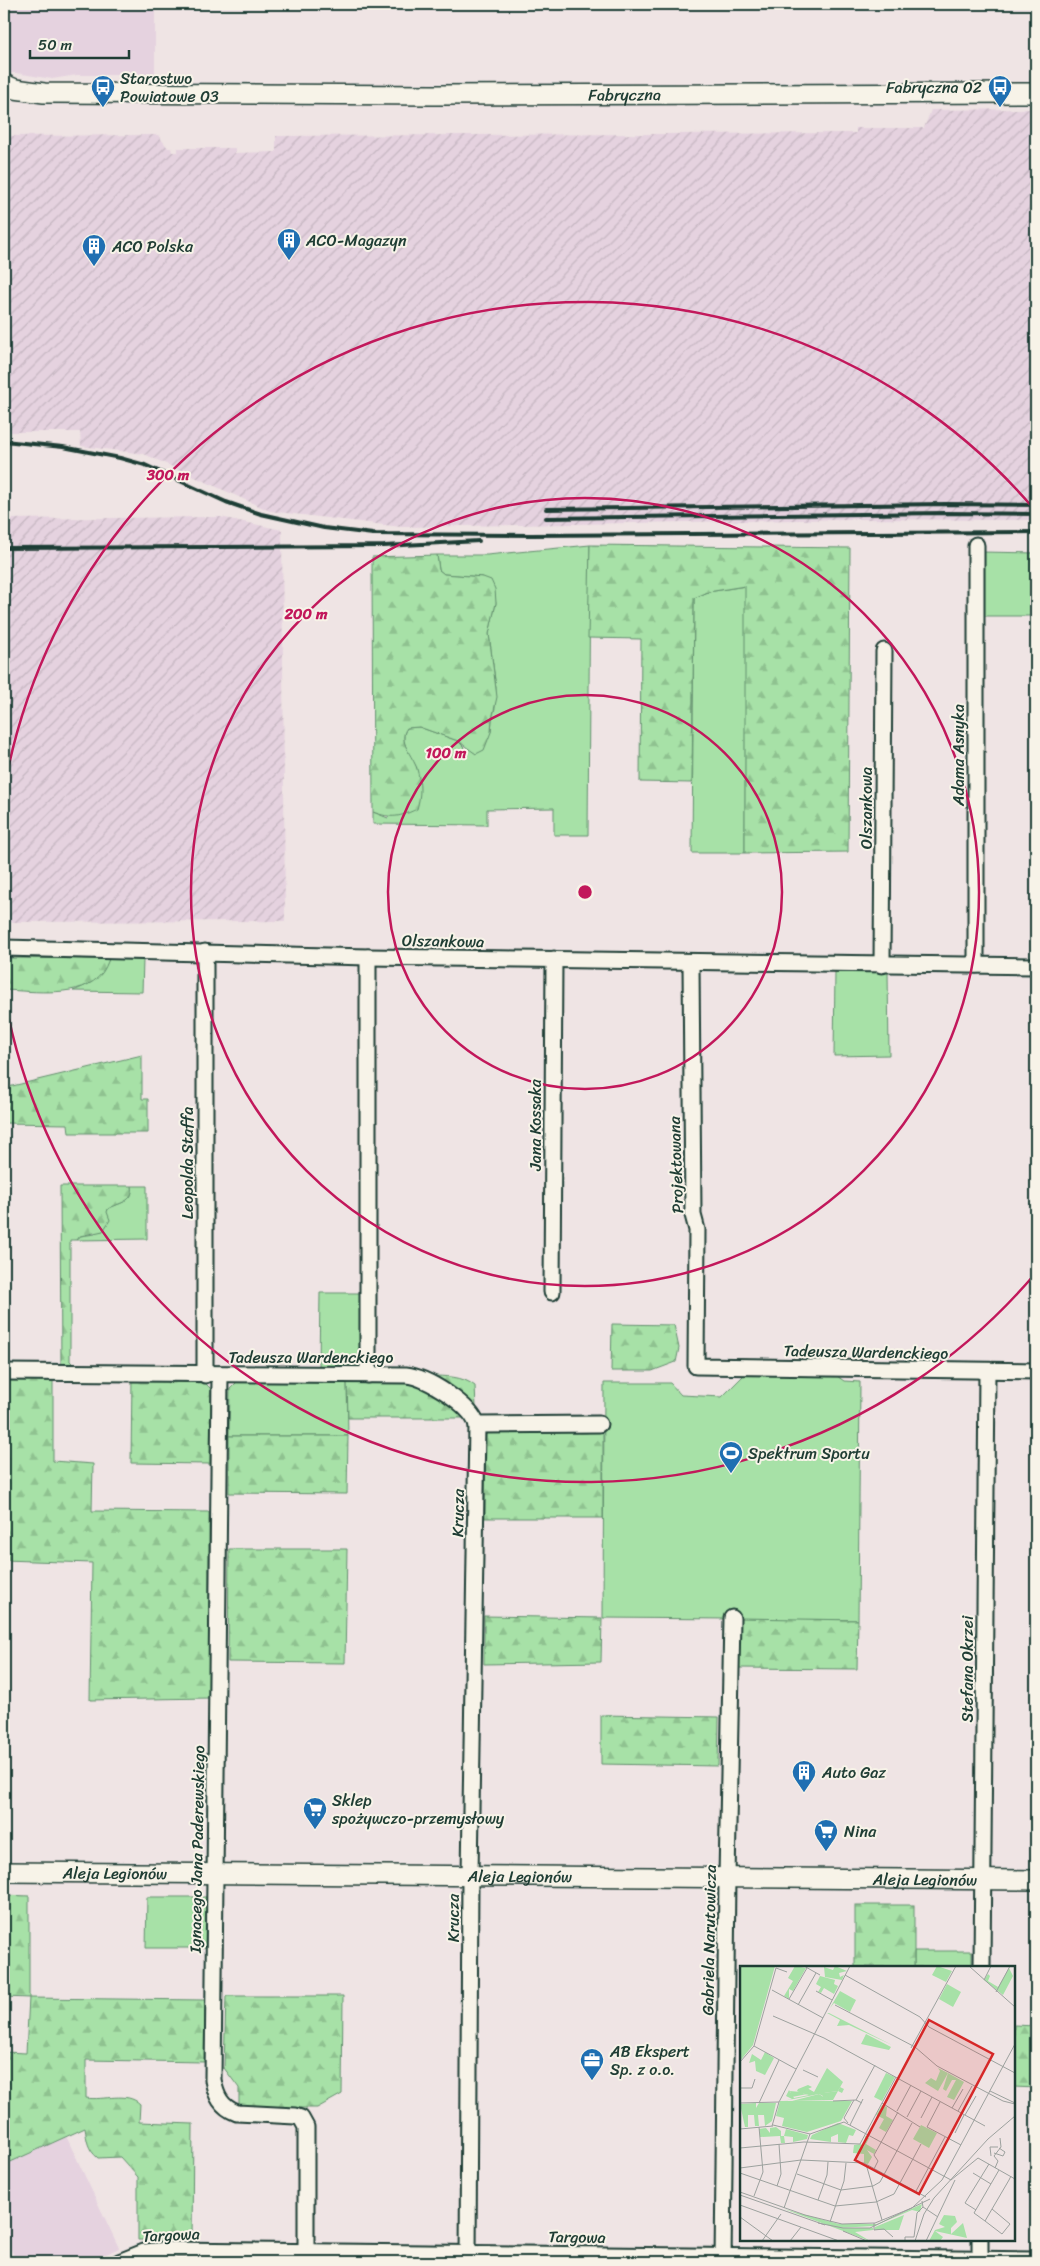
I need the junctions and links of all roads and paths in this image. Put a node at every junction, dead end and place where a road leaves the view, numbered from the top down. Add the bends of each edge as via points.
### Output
1 (4, 84) edge
2 (1036, 93) edge
3 (976, 545) dead end
4 (884, 651) dead end
5 (4, 948) edge
6 (205, 952) junction
7 (368, 957) junction
8 (554, 959) junction
9 (692, 963) junction
10 (882, 965) junction
11 (976, 965) junction
12 (1036, 966) edge
13 (552, 1292) dead end
14 (696, 1366) joint
15 (987, 1371) junction
16 (1036, 1371) edge
17 (4, 1372) edge
18 (368, 1374) junction
19 (212, 1375) junction
20 (600, 1424) dead end
21 (477, 1425) junction
22 (732, 1618) dead end
23 (4, 1872) edge
24 (215, 1875) junction
25 (470, 1875) junction
26 (726, 1877) junction
27 (983, 1880) junction
28 (1036, 1880) edge
29 (982, 1966) edge
30 (980, 2241) edge
31 (306, 2252) junction
32 (169, 2256) edge
33 (468, 2258) edge
34 (723, 2259) edge
35 (980, 2259) junction
36 (1036, 2260) edge
37 (119, 2262) edge

1 - 2 street, Fabryczna via 44,93
3 - 11 street, Adama Asnyka
4 - 10 street, Olszankowa
5 - 6 street, Olszankowa
6 - 7 street, Olszankowa
6 - 19 street, Leopolda Staffa
7 - 8 street, Olszankowa
7 - 18 street
8 - 9 street, Olszankowa
8 - 13 street, Jana Kossaka
9 - 10 street, Olszankowa
9 - 14 street, Projektowana
10 - 11 street, Olszankowa
11 - 12 street, Olszankowa
14 - 15 street, Tadeusza Wardenckiego
15 - 16 street, Tadeusza Wardenckiego
15 - 27 street, Stefana Okrzei
17 - 19 street, Tadeusza Wardenckiego
18 - 19 street, Tadeusza Wardenckiego
18 - 21 street, Tadeusza Wardenckiego via 418,1378 445,1392 471,1412
19 - 24 street, Ignacego Jana Paderewskiego
20 - 21 street
21 - 25 street, Krucza
22 - 26 street, Gabriela Narutowicza
23 - 24 street, Aleja Legionów
24 - 25 street, Aleja Legionów
24 - 31 street, Ignacego Jana Paderewskiego via 212,2080 218,2098 228,2109 295,2116 306,2127
25 - 26 street, Aleja Legionów
25 - 33 street, Krucza
26 - 27 street, Aleja Legionów
26 - 34 street, Gabriela Narutowicza
27 - 28 street, Aleja Legionów
27 - 29 street, Stefana Okrzei
30 - 35 street
31 - 32 street, Targowa
31 - 33 street, Targowa
32 - 37 street, Targowa via 144,2252
33 - 34 street, Targowa
34 - 35 street, Targowa
35 - 36 street, Targowa

